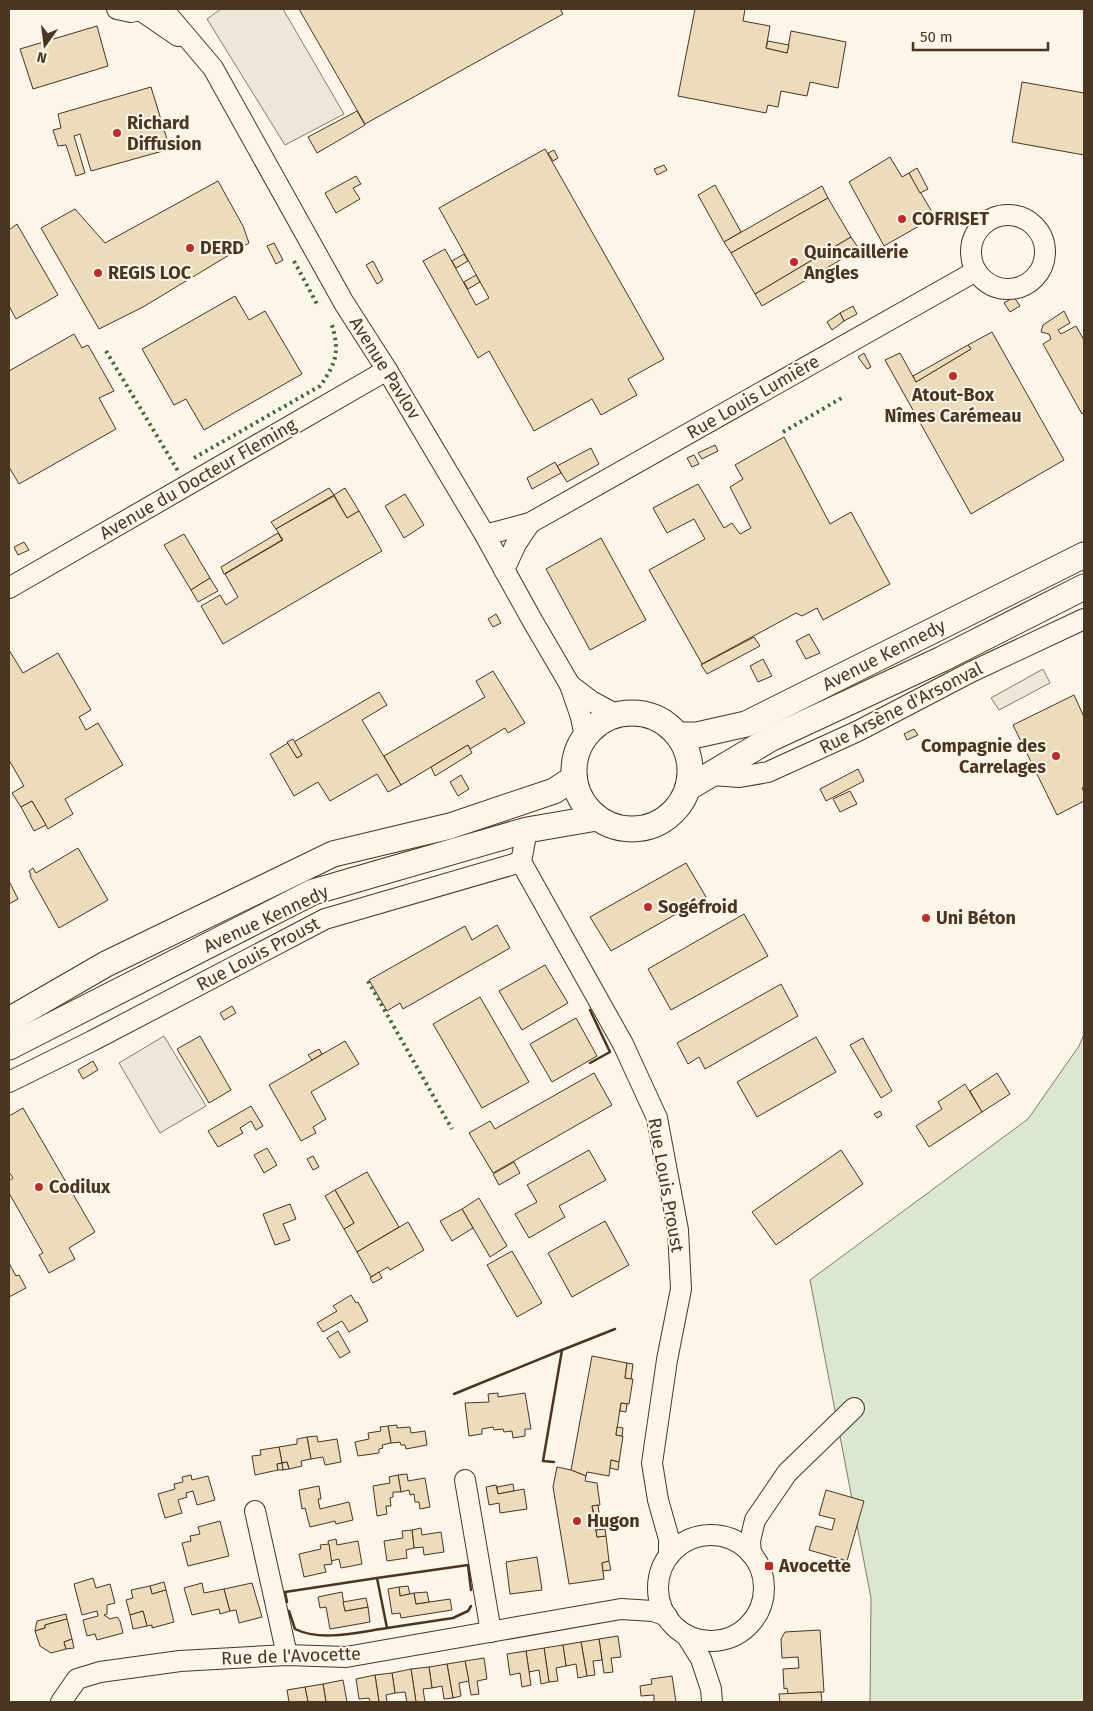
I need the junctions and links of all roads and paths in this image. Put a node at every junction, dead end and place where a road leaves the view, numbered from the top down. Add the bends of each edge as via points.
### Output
1 (117, 9) edge
2 (141, 9) edge
3 (163, 9) edge
4 (200, 52) junction
5 (976, 271) dead end
6 (387, 370) junction
7 (530, 523) junction
8 (486, 536) junction
9 (1084, 555) edge
10 (504, 570) junction
11 (1084, 587) edge
12 (9, 588) edge
13 (1084, 619) edge
14 (570, 685) junction
15 (617, 715) junction
16 (679, 735) junction
17 (585, 737) junction
18 (712, 775) junction
19 (574, 778) junction
20 (688, 788) junction
21 (597, 818) junction
22 (527, 830) junction
23 (520, 862) junction
24 (9, 1020) edge
25 (9, 1047) edge
26 (9, 1082) edge
27 (854, 1408) dead end
28 (465, 1480) dead end
29 (661, 1508) junction
30 (255, 1511) dead end
31 (755, 1520) junction
32 (695, 1538) junction
33 (725, 1538) junction
34 (751, 1553) junction
35 (669, 1555) junction
36 (658, 1580) junction
37 (621, 1608) junction
38 (666, 1616) junction
39 (491, 1632) junction
40 (686, 1635) junction
41 (735, 1636) junction
42 (287, 1655) junction
43 (711, 1696) edge
44 (61, 1702) edge

1 - 2 street via 131,12
2 - 4 street, Avenue Pavlov
3 - 4 street, Avenue Pavlov
4 - 6 street, Avenue Pavlov via 213,68 344,303
5 - 7 street, Rue Louis Lumière
6 - 8 street, Avenue Pavlov
6 - 12 street, Avenue du Docteur Fleming
7 - 8 street, Rue Louis Lumière
7 - 10 street, Rue Louis Lumière
8 - 10 street, Avenue Pavlov
9 - 16 main road, Avenue Kennedy via 746,724 704,734
10 - 14 street, Avenue Pavlov
11 - 18 main road, Avenue Kennedy via 942,659 770,739
13 - 18 street, Rue Arsène d'Arsonval via 768,772 740,777
14 - 15 street, Avenue Pavlov
14 - 17 street, Avenue Pavlov
15 - 16 main road via 651,716
15 - 17 main road via 594,727
16 - 20 main road via 688,752 691,770
17 - 19 main road via 574,764
18 - 20 main road, Avenue Kennedy
19 - 21 main road via 586,807
19 - 24 main road, Avenue Kennedy via 554,791 450,826 333,854 106,964
20 - 21 main road via 680,805 667,818 650,827 632,830
21 - 22 main road, Avenue Kennedy
22 - 23 street
22 - 25 main road, Avenue Kennedy via 313,892
23 - 26 street, Rue Louis Proust via 325,919
23 - 29 street, Rue Louis Proust via 623,1044 657,1118 678,1230 681,1288 652,1464
27 - 31 street via 787,1473
28 - 39 street
29 - 32 street
29 - 35 street, Rue Louis Proust via 669,1539
30 - 42 street
31 - 33 street
31 - 34 street
32 - 33 street via 714,1535
32 - 35 street
33 - 34 street
34 - 41 street via 762,1573 764,1591 761,1608 751,1624
35 - 36 street
36 - 37 street via 651,1592
36 - 38 street via 659,1598
37 - 38 street via 653,1611
37 - 39 street, Rue de l'Avocette
38 - 40 street
39 - 42 street, Rue de l'Avocette via 346,1657
40 - 41 street via 704,1641
40 - 43 street via 701,1659
41 - 43 street via 715,1659
42 - 44 street, Rue de l'Avocette via 180,1661 100,1672 77,1679

